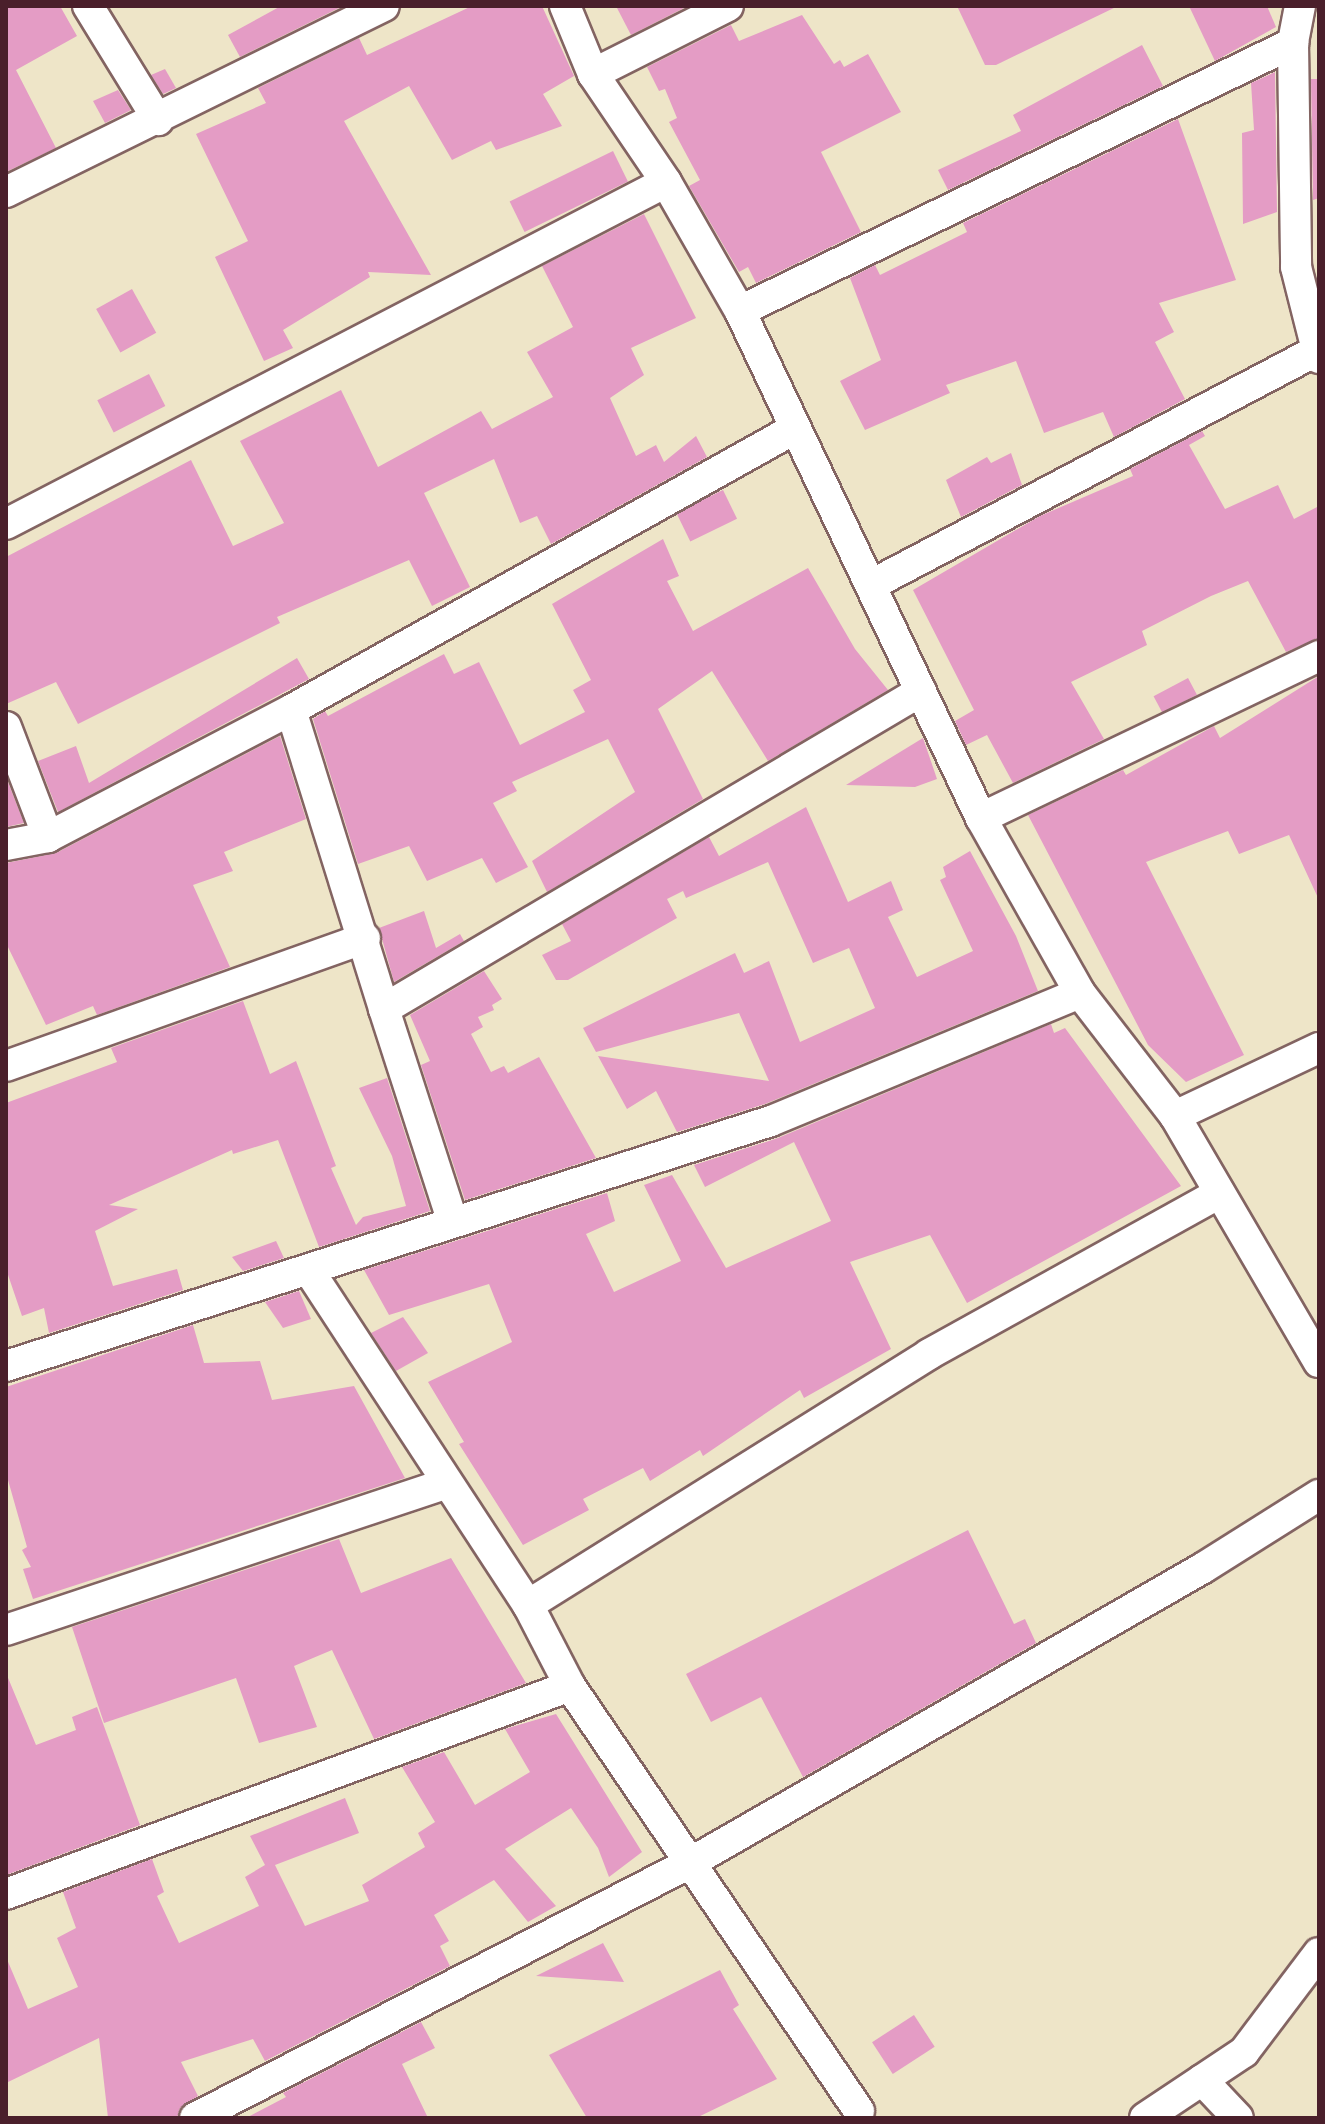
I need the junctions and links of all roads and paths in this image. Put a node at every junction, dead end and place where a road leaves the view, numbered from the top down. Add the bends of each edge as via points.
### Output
1 (88, 6) edge
2 (384, 6) edge
3 (565, 6) edge
4 (728, 6) edge
5 (1300, 6) edge
6 (1293, 43) junction
7 (593, 74) junction
8 (158, 120) junction
9 (666, 182) junction
10 (6, 192) edge
11 (1308, 264) edge
12 (740, 311) junction
13 (1318, 354) edge
14 (796, 428) junction
15 (6, 524) edge
16 (871, 585) junction
17 (1319, 656) edge
18 (921, 691) junction
19 (291, 710) junction
20 (6, 727) edge
21 (981, 818) junction
22 (48, 837) junction
23 (6, 845) edge
24 (365, 938) junction
25 (1080, 993) junction
26 (384, 1009) junction
27 (1319, 1048) edge
28 (6, 1066) edge
29 (1175, 1116) junction
30 (1219, 1193) junction
31 (452, 1220) junction
32 (310, 1272) junction
33 (1319, 1362) edge
34 (6, 1366) edge
35 (446, 1484) junction
36 (1319, 1495) edge
37 (528, 1605) junction
38 (6, 1630) edge
39 (570, 1686) junction
40 (688, 1864) junction
41 (6, 1894) edge
42 (1319, 1953) edge
43 (1202, 2080) junction
44 (858, 2116) edge
45 (195, 2118) edge
46 (1145, 2118) edge
47 (1238, 2118) edge

1 - 8 street
2 - 8 street
3 - 7 street
4 - 7 street
5 - 6 street
6 - 11 street
6 - 12 street
7 - 9 street
8 - 10 street
9 - 12 street
9 - 15 street
11 - 13 street
12 - 14 street
13 - 16 street
14 - 16 street
14 - 19 street
16 - 18 street
17 - 21 street
18 - 21 street
18 - 26 street
19 - 22 street
19 - 24 street
20 - 22 street
21 - 25 street
22 - 23 street
24 - 26 street
24 - 28 street
25 - 29 street
25 - 31 street via 771,1121
26 - 31 street
27 - 29 street
29 - 30 street
30 - 33 street
30 - 37 street via 929,1354
31 - 32 street
32 - 34 street
32 - 35 street
35 - 37 street
35 - 38 street
36 - 40 street via 1203,1568
37 - 39 street
39 - 40 street
39 - 41 street
40 - 44 street
40 - 45 street
42 - 43 street via 1244,2052
43 - 46 street
43 - 47 street

